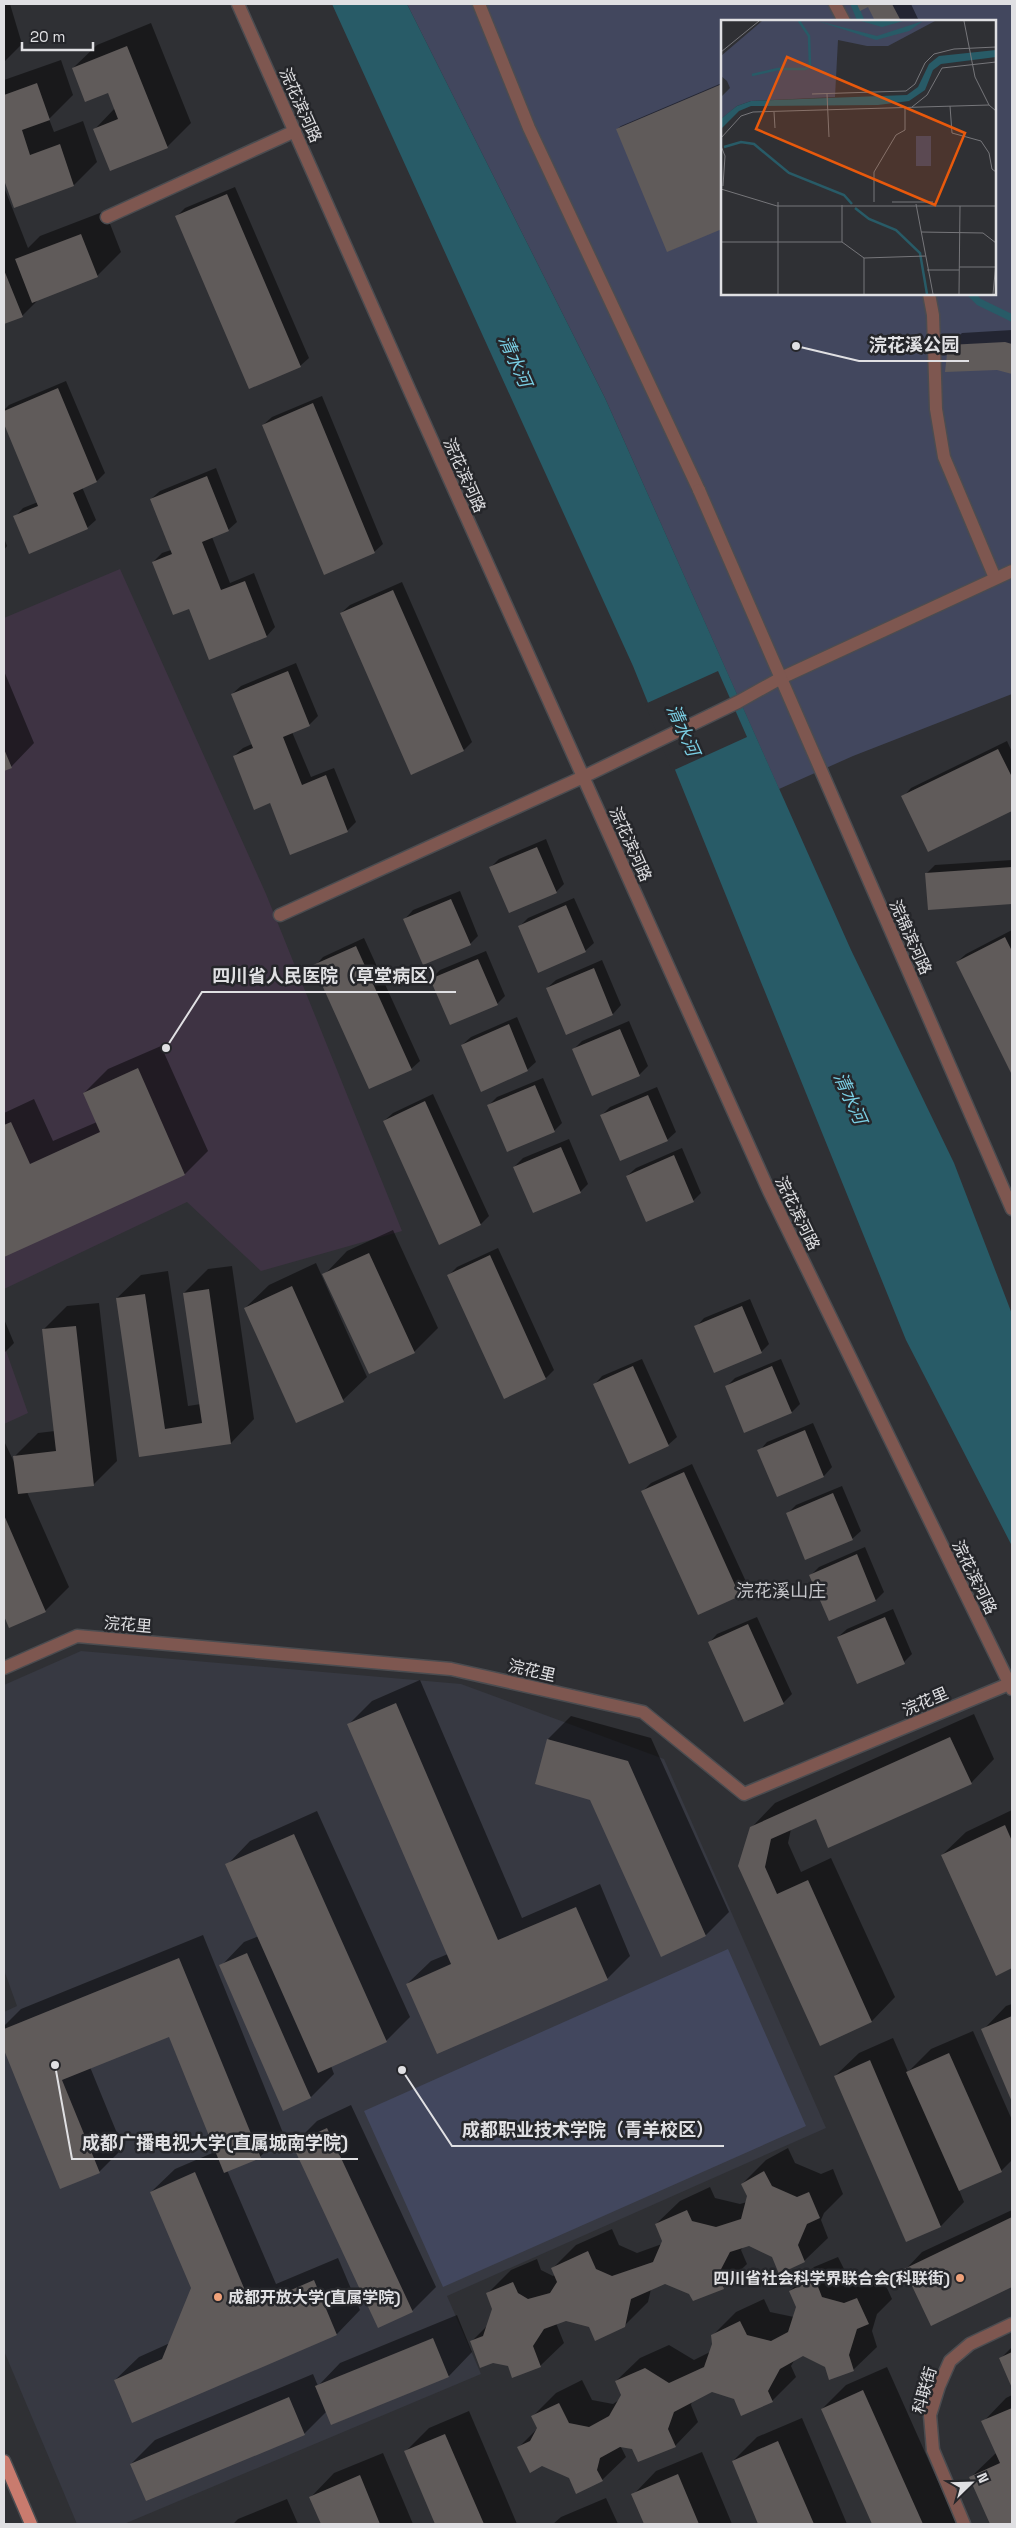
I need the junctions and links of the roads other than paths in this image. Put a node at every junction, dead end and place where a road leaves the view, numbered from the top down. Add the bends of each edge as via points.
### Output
1 (238, 4) edge
2 (479, 4) edge
3 (835, 4) edge
4 (843, 20) edge
5 (295, 131) junction
6 (107, 217) dead end
7 (929, 295) edge
8 (1012, 571) edge
9 (995, 578) junction
10 (781, 678) junction
11 (583, 776) junction
12 (280, 915) dead end
13 (1012, 1209) edge
14 (4, 1668) edge
15 (1011, 1687) edge
16 (1012, 2324) edge
17 (4, 2462) edge
18 (31, 2524) edge
19 (964, 2524) edge

1 - 5 street, 浣花滨河路
2 - 10 street, 浣锦滨河路 via 529,128 699,490
3 - 4 street
5 - 6 street
5 - 11 street, 浣花滨河路
7 - 9 street via 936,409 944,457
8 - 9 street
9 - 10 street
10 - 11 street
10 - 13 street, 浣锦滨河路
11 - 12 street
11 - 15 street, 浣花滨河路 via 769,1191
14 - 15 street, 浣花里 via 78,1636 451,1668 643,1712 744,1794
16 - 19 street, 科联街 via 970,2344 950,2361 930,2415 933,2450
17 - 18 main road

